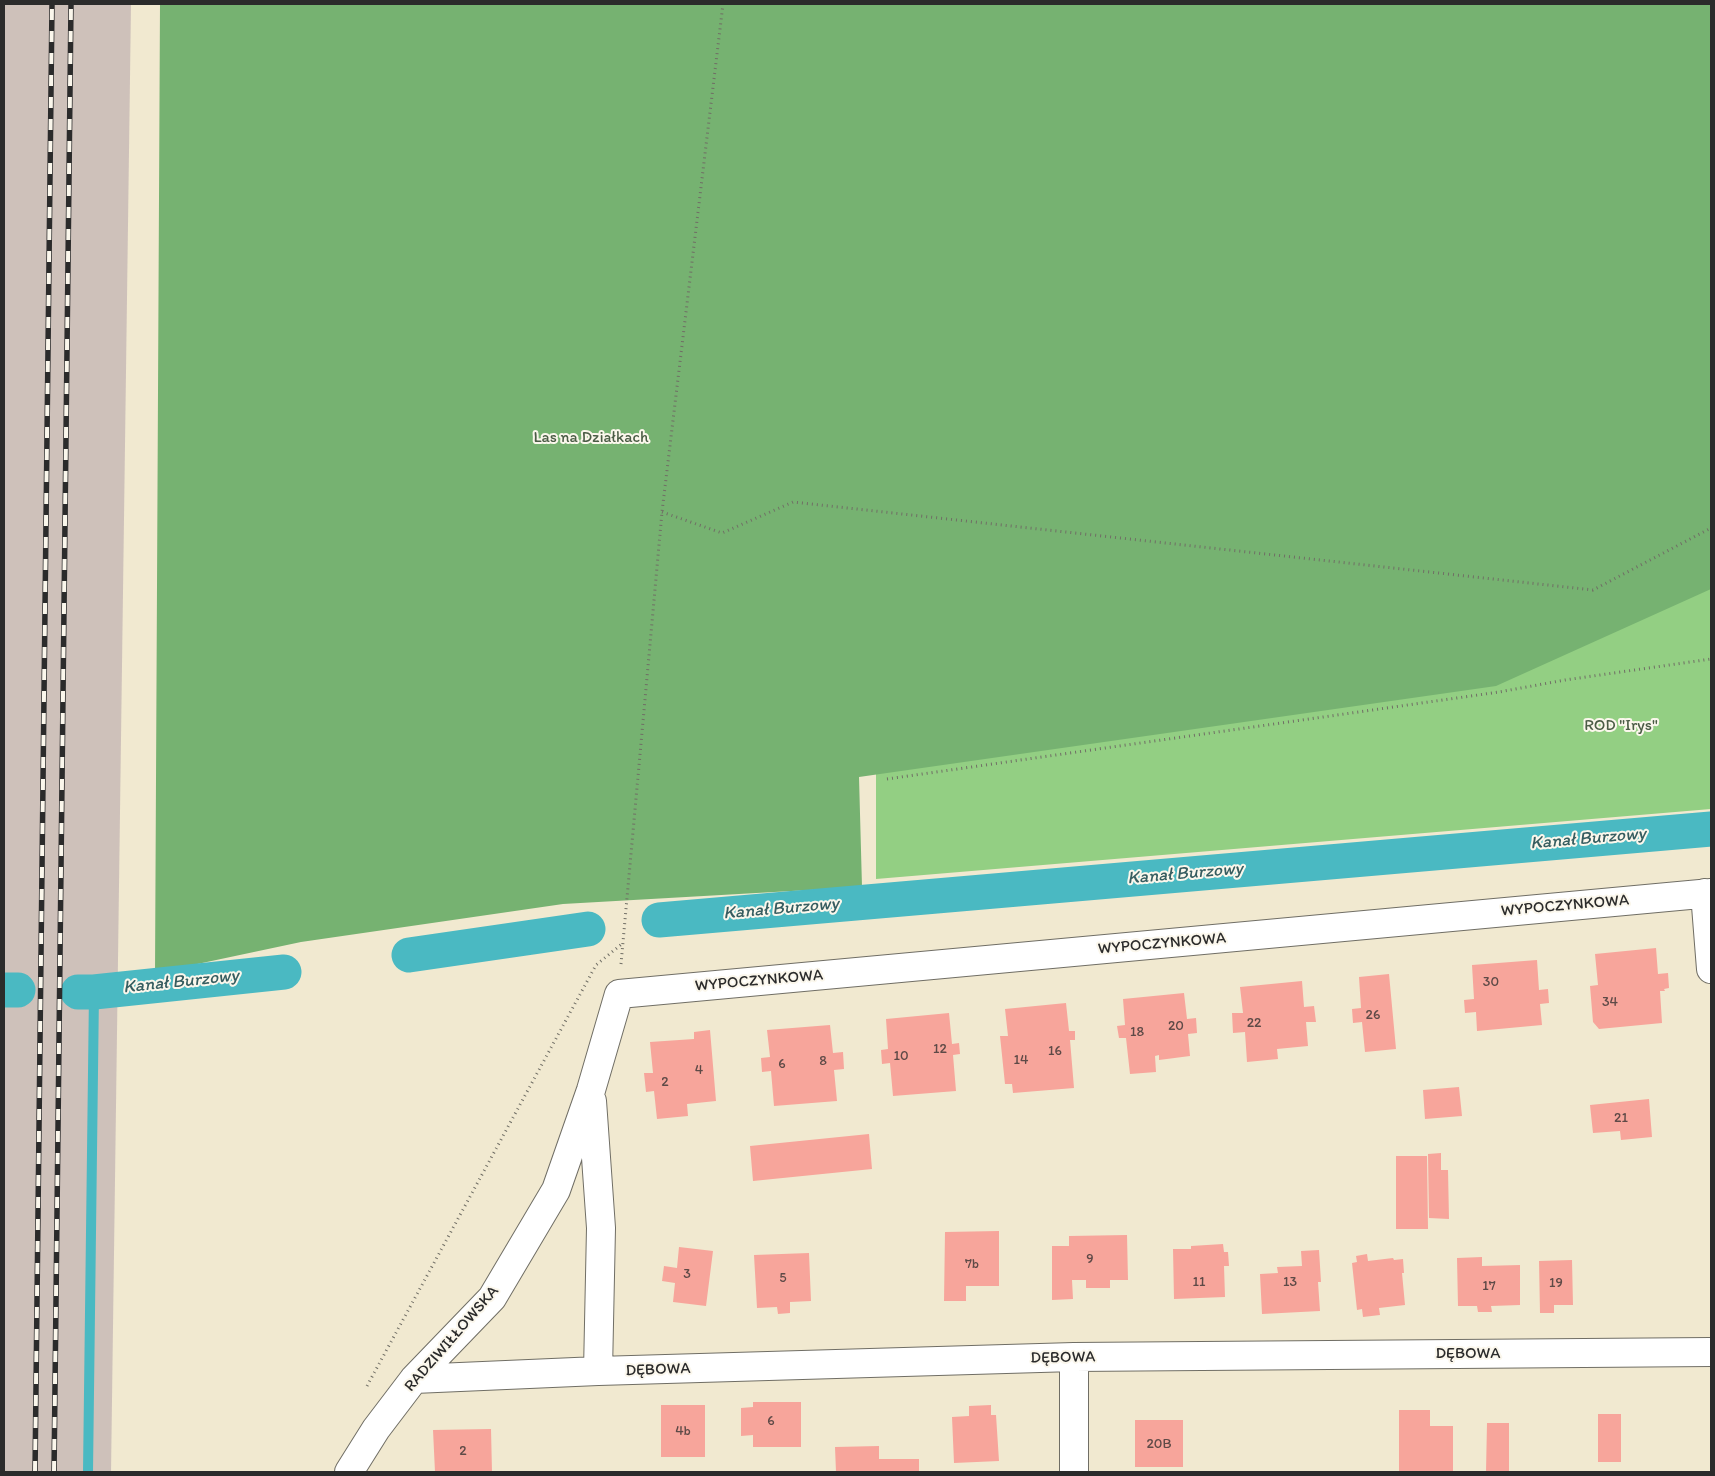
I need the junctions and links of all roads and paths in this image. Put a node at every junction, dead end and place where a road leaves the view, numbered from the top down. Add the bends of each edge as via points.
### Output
1 (723, 4) edge
2 (662, 512) junction
3 (1711, 528) edge
4 (1711, 659) edge
5 (887, 779) dead end
6 (1708, 893) edge
7 (623, 943) junction
8 (1711, 969) edge
9 (619, 994) junction
10 (591, 1090) junction
11 (1711, 1352) edge
12 (1074, 1357) junction
13 (598, 1372) junction
14 (414, 1379) junction
15 (363, 1393) dead end
16 (349, 1472) edge
17 (1074, 1472) edge

1 - 2 path
2 - 3 path via 722,533 793,502 1593,590
2 - 7 path
4 - 5 path
6 - 8 street, WYPOCZYNKOWA
6 - 9 street, WYPOCZYNKOWA
7 - 9 path
7 - 15 path via 596,965
9 - 10 street, RADZIWIŁŁOWSKA
10 - 13 street, RADZIWIŁŁOWSKA via 600,1228
10 - 14 street, RADZIWIŁŁOWSKA via 556,1190 492,1298
11 - 12 street, DĘBOWA
12 - 13 street, DĘBOWA
12 - 17 street
13 - 14 street, DĘBOWA
14 - 16 street, RADZIWIŁŁOWSKA via 376,1429

